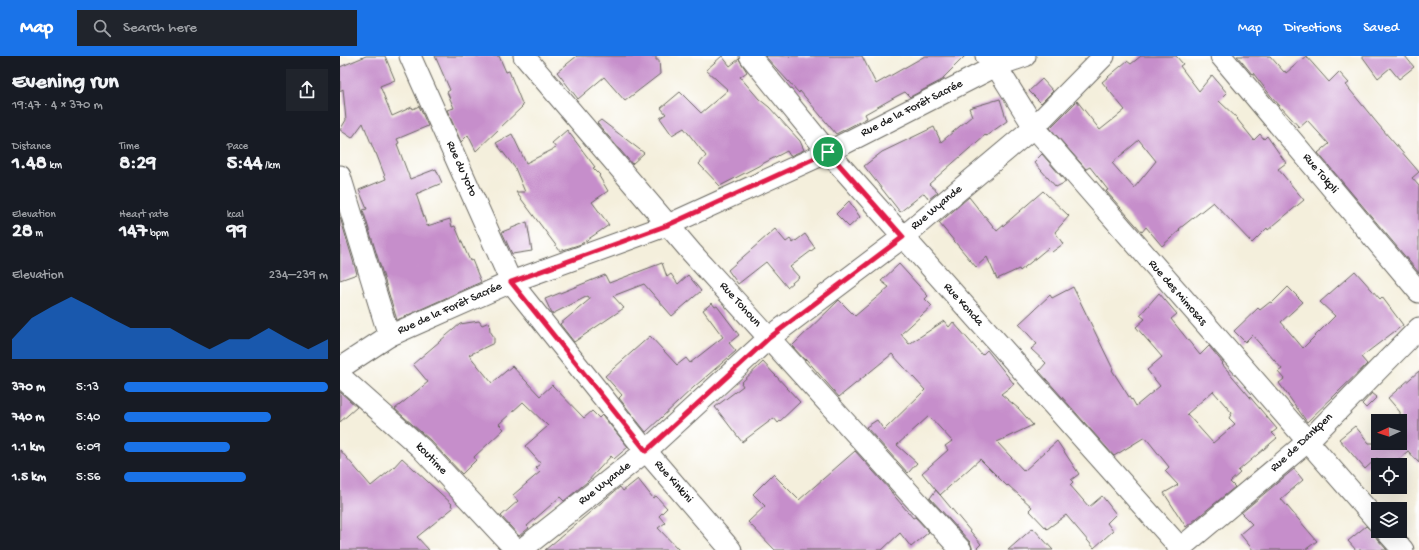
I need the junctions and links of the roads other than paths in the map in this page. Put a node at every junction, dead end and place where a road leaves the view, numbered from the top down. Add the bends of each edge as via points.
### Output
1 (410, 56) edge
2 (524, 56) edge
3 (750, 56) edge
4 (1025, 56) edge
5 (1104, 56) edge
6 (1221, 56) edge
7 (991, 61) edge
8 (1034, 128) junction
9 (828, 152) junction
10 (340, 176) edge
11 (668, 225) junction
12 (903, 237) junction
13 (511, 282) junction
14 (1419, 292) edge
15 (1419, 328) edge
16 (389, 336) junction
17 (769, 338) junction
18 (340, 368) edge
19 (340, 376) edge
20 (1307, 442) junction
21 (646, 451) junction
22 (1371, 514) edge
23 (1392, 538) edge
24 (1180, 549) edge
25 (516, 550) edge
26 (521, 550) edge
27 (731, 550) edge
28 (961, 550) edge
29 (1403, 550) edge

1 - 13 street, Rue du Yoto
2 - 11 street, Rue Tohoun
3 - 9 street, Rue Konda
4 - 7 street, Rue de la Forêt Sacrée
5 - 8 street, Rue Wyande
6 - 14 street, Rue Tokpli
7 - 8 street, Rue des Mimosas
7 - 9 street, Rue de la Forêt Sacrée
8 - 12 street, Rue Wyande
8 - 20 street, Rue des Mimosas
9 - 11 street, Rue de la Forêt Sacrée
9 - 12 street, Rue Konda
10 - 16 street
11 - 13 street, Rue de la Forêt Sacrée
11 - 17 street, Rue Tohoun
12 - 17 street, Rue Wyande
12 - 24 street, Rue Konda
13 - 16 street, Rue de la Forêt Sacrée
13 - 21 street, Rue Kinkini
15 - 20 street, Rue de Dankpen
16 - 18 street, Rue de la Forêt Sacrée
17 - 21 street, Rue Wyande
17 - 28 street, Rue Tohoun
19 - 25 street, koutime via 421,448
20 - 22 street, Rue des Mimosas
20 - 24 street, Rue de Dankpen
21 - 26 street, Rue Wyande
21 - 27 street, Rue Kinkini
23 - 29 street

